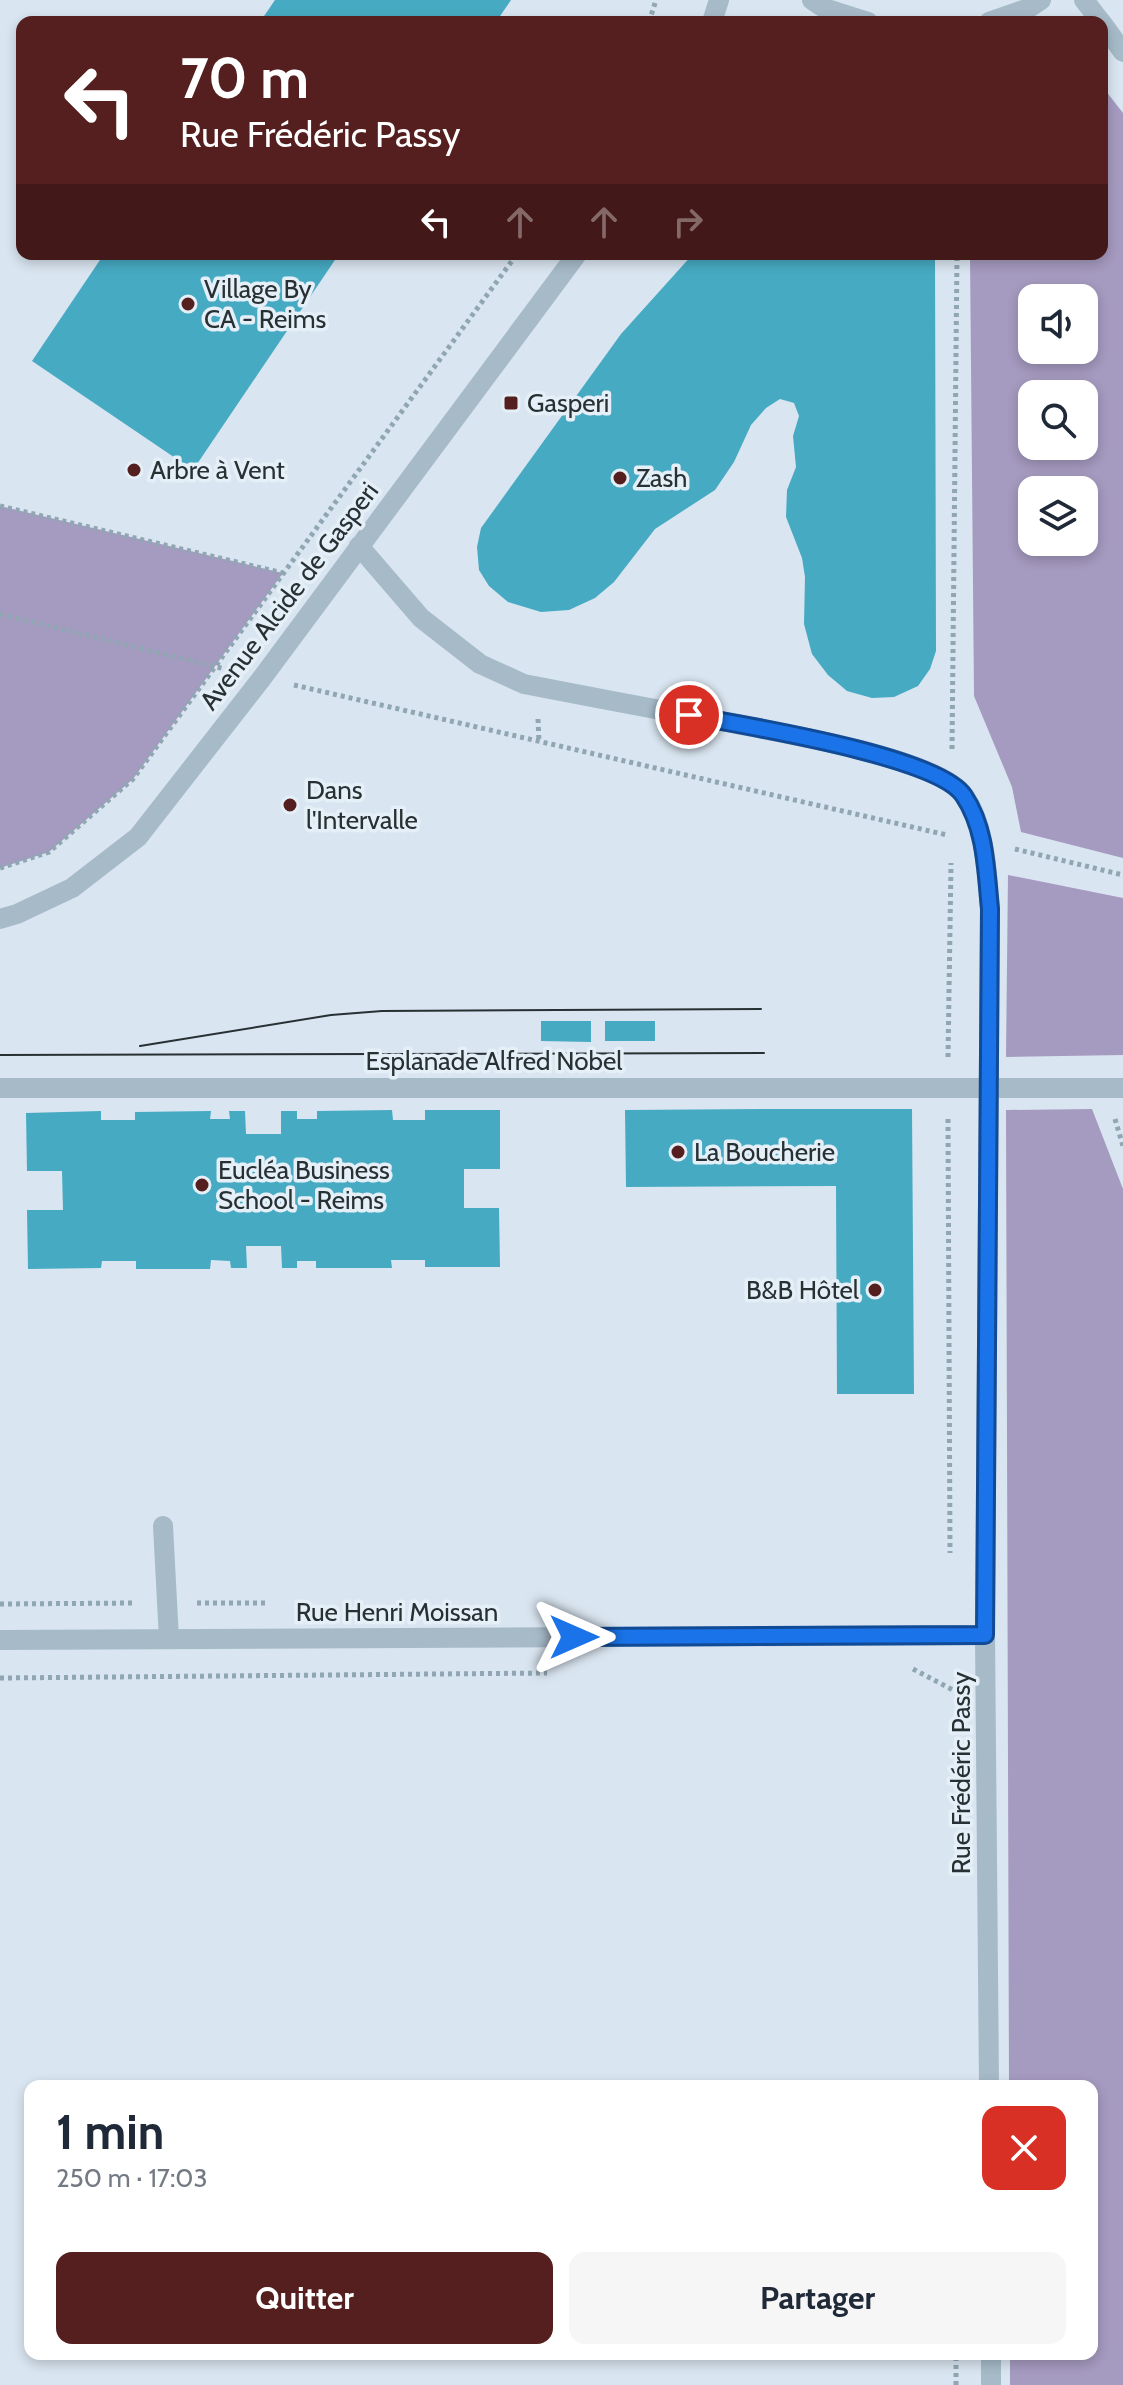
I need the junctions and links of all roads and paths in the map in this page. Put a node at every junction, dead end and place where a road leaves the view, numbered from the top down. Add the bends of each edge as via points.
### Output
1 (812, 0) edge
2 (1041, 0) edge
3 (1084, 0) edge
4 (849, 16) edge
5 (1006, 16) edge
6 (1097, 16) edge
7 (1108, 31) edge
8 (1123, 52) edge
9 (513, 260) edge
10 (573, 260) edge
11 (957, 260) edge
12 (0, 506) edge
13 (359, 546) junction
14 (283, 573) junction
15 (0, 614) edge
16 (214, 666) junction
17 (262, 678) junction
18 (952, 783) junction
19 (951, 836) junction
20 (984, 841) junction
21 (0, 868) edge
22 (1123, 875) edge
23 (0, 919) edge
24 (948, 1086) junction
25 (988, 1086) junction
26 (0, 1088) edge
27 (1123, 1088) edge
28 (163, 1526) dead end
29 (985, 1635) junction
30 (169, 1639) junction
31 (0, 1640) edge
32 (898, 1669) dead end
33 (551, 1672) dead end
34 (0, 1678) edge
35 (953, 1690) dead end
36 (989, 2080) edge
37 (956, 2360) edge
38 (991, 2360) edge
39 (956, 2385) edge
40 (991, 2385) edge

1 - 4 street
2 - 5 street
3 - 6 street
7 - 8 street
9 - 14 path
10 - 13 street, Avenue Alcide de Gasperi
11 - 18 path
12 - 14 path
13 - 17 street, Avenue Alcide de Gasperi
13 - 18 street via 421,618 480,664 524,684 810,739 916,766
14 - 16 path
15 - 16 path
16 - 17 path
16 - 21 path via 133,779 49,852
17 - 19 path
17 - 23 street, Avenue Alcide de Gasperi via 138,837 72,888
18 - 19 path
18 - 20 street, Rue Frédéric Passy via 964,795
19 - 20 path
19 - 24 path
20 - 22 path
20 - 25 street, Rue Frédéric Passy via 990,909
24 - 25 street, Esplanade Alfred Nobel
24 - 26 street, Esplanade Alfred Nobel
25 - 27 street, Esplanade Alfred Nobel
25 - 29 street, Rue Frédéric Passy
28 - 30 street
29 - 30 street, Rue Henri Moissan
29 - 36 street, Rue Frédéric Passy
30 - 31 street, Rue Henri Moissan
32 - 35 path via 913,1669
33 - 34 path
37 - 39 path
38 - 40 street

